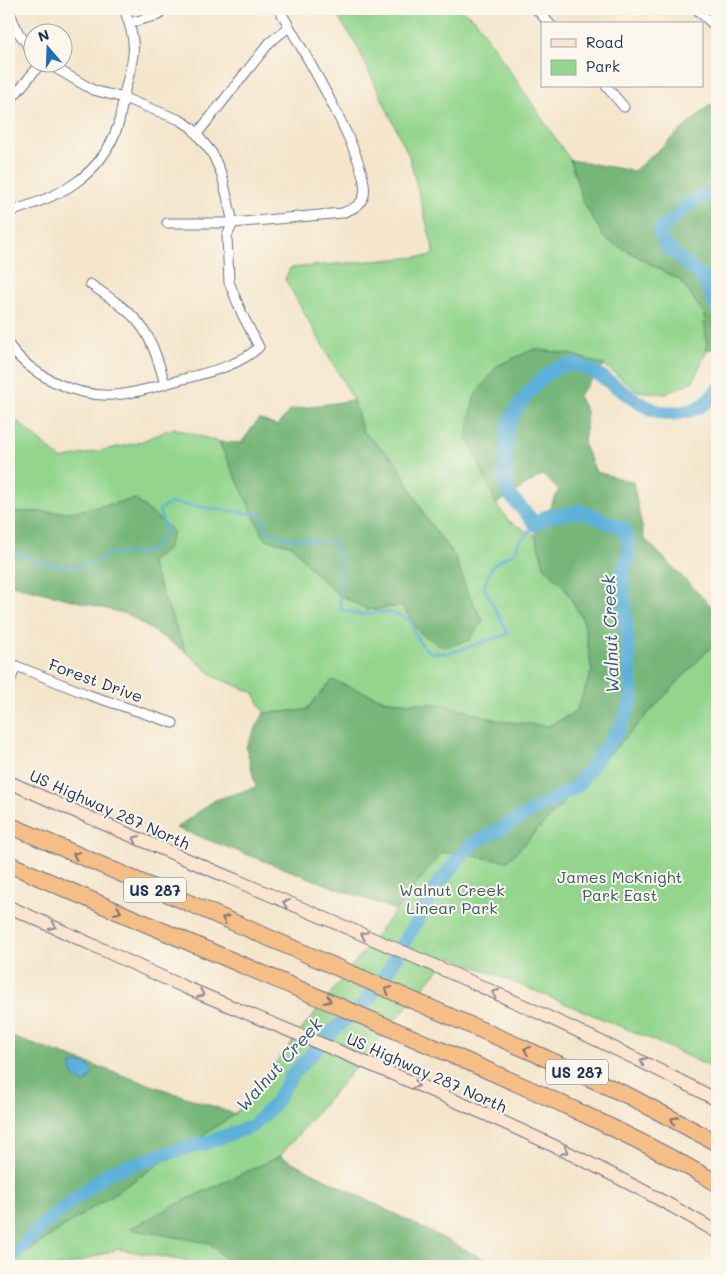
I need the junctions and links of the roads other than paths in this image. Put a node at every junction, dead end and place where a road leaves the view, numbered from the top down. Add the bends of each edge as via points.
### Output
1 (124, 9) edge
2 (279, 9) edge
3 (536, 9) edge
4 (696, 9) edge
5 (9, 11) edge
6 (159, 14) dead end
7 (548, 22) edge
8 (129, 23) junction
9 (289, 27) junction
10 (717, 28) edge
11 (22, 37) edge
12 (35, 72) edge
13 (62, 72) edge
14 (608, 88) edge
15 (124, 98) junction
16 (9, 102) edge
17 (624, 107) dead end
18 (197, 134) junction
19 (9, 212) edge
20 (167, 223) dead end
21 (233, 223) junction
22 (90, 284) dead end
23 (9, 345) edge
24 (165, 384) junction
25 (12, 664) edge
26 (9, 684) edge
27 (173, 723) dead end
28 (9, 782) edge
29 (9, 825) edge
30 (9, 864) edge
31 (9, 906) edge
32 (717, 1100) edge
33 (717, 1143) edge
34 (672, 1157) junction
35 (717, 1183) edge
36 (717, 1194) edge
37 (717, 1232) edge

1 - 8 street
2 - 9 street
3 - 7 street
4 - 10 street
5 - 11 street
6 - 8 street
8 - 15 street via 134,45
9 - 18 street via 270,42
9 - 21 street via 348,135 366,186 364,195 354,208 342,213
12 - 16 street
13 - 15 street via 93,90
14 - 17 street
15 - 18 street via 180,120
15 - 19 street via 118,126 92,168 61,194
18 - 21 street via 212,153 222,175
20 - 21 street
21 - 24 street via 227,236 229,282 259,346 248,357
22 - 24 street via 140,321 155,348
23 - 24 street via 45,377 84,392 111,396
25 - 26 street
25 - 27 street, Forest Drive via 89,695
32 -> 28 main road, US Highway 287 North via 640,1059 440,968
33 -> 29 highway, US 287 via 631,1097
30 -> 34 highway, US 287 via 560,1102
31 -> 37 main road, US Highway 287 North via 186,988 590,1162 666,1201
34 - 35 highway, US 287
34 - 36 highway via 683,1170

